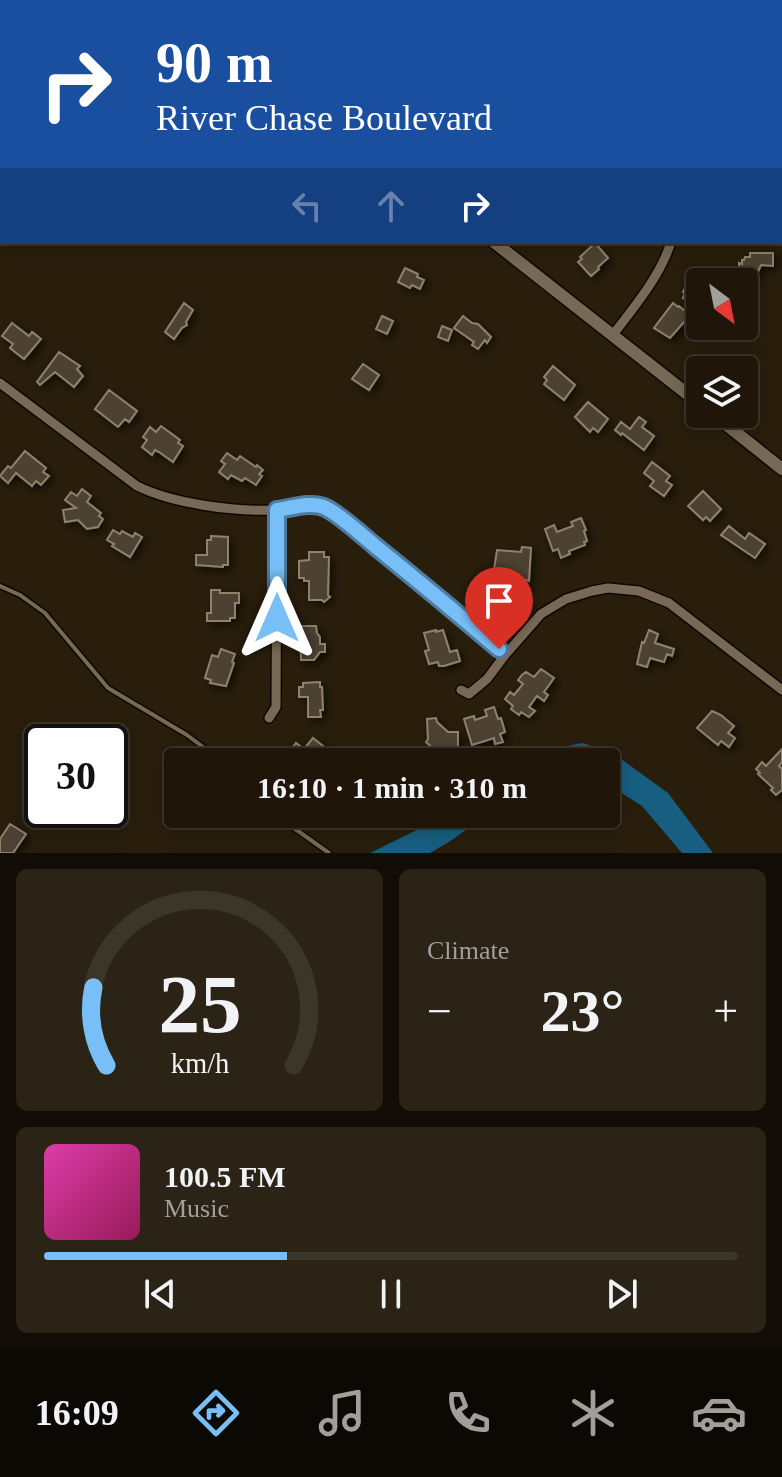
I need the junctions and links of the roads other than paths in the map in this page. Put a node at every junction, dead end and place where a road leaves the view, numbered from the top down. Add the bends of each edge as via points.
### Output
1 (497, 244) edge
2 (670, 244) edge
3 (612, 336) junction
4 (0, 383) edge
5 (686, 393) edge
6 (731, 428) edge
7 (782, 469) edge
8 (277, 510) junction
9 (0, 586) edge
10 (505, 655) junction
11 (461, 690) dead end
12 (782, 690) edge
13 (269, 718) dead end
14 (204, 748) edge
15 (294, 828) edge
16 (329, 853) edge

1 - 3 main road
2 - 3 street via 655,276
3 - 5 main road
4 - 8 street via 154,495
6 - 7 main road
8 - 10 street via 326,508
8 - 13 street via 276,707
9 - 14 lane via 45,613 108,688
10 - 11 street via 469,694
10 - 12 street via 541,614 566,599 625,589 669,603
15 - 16 lane

